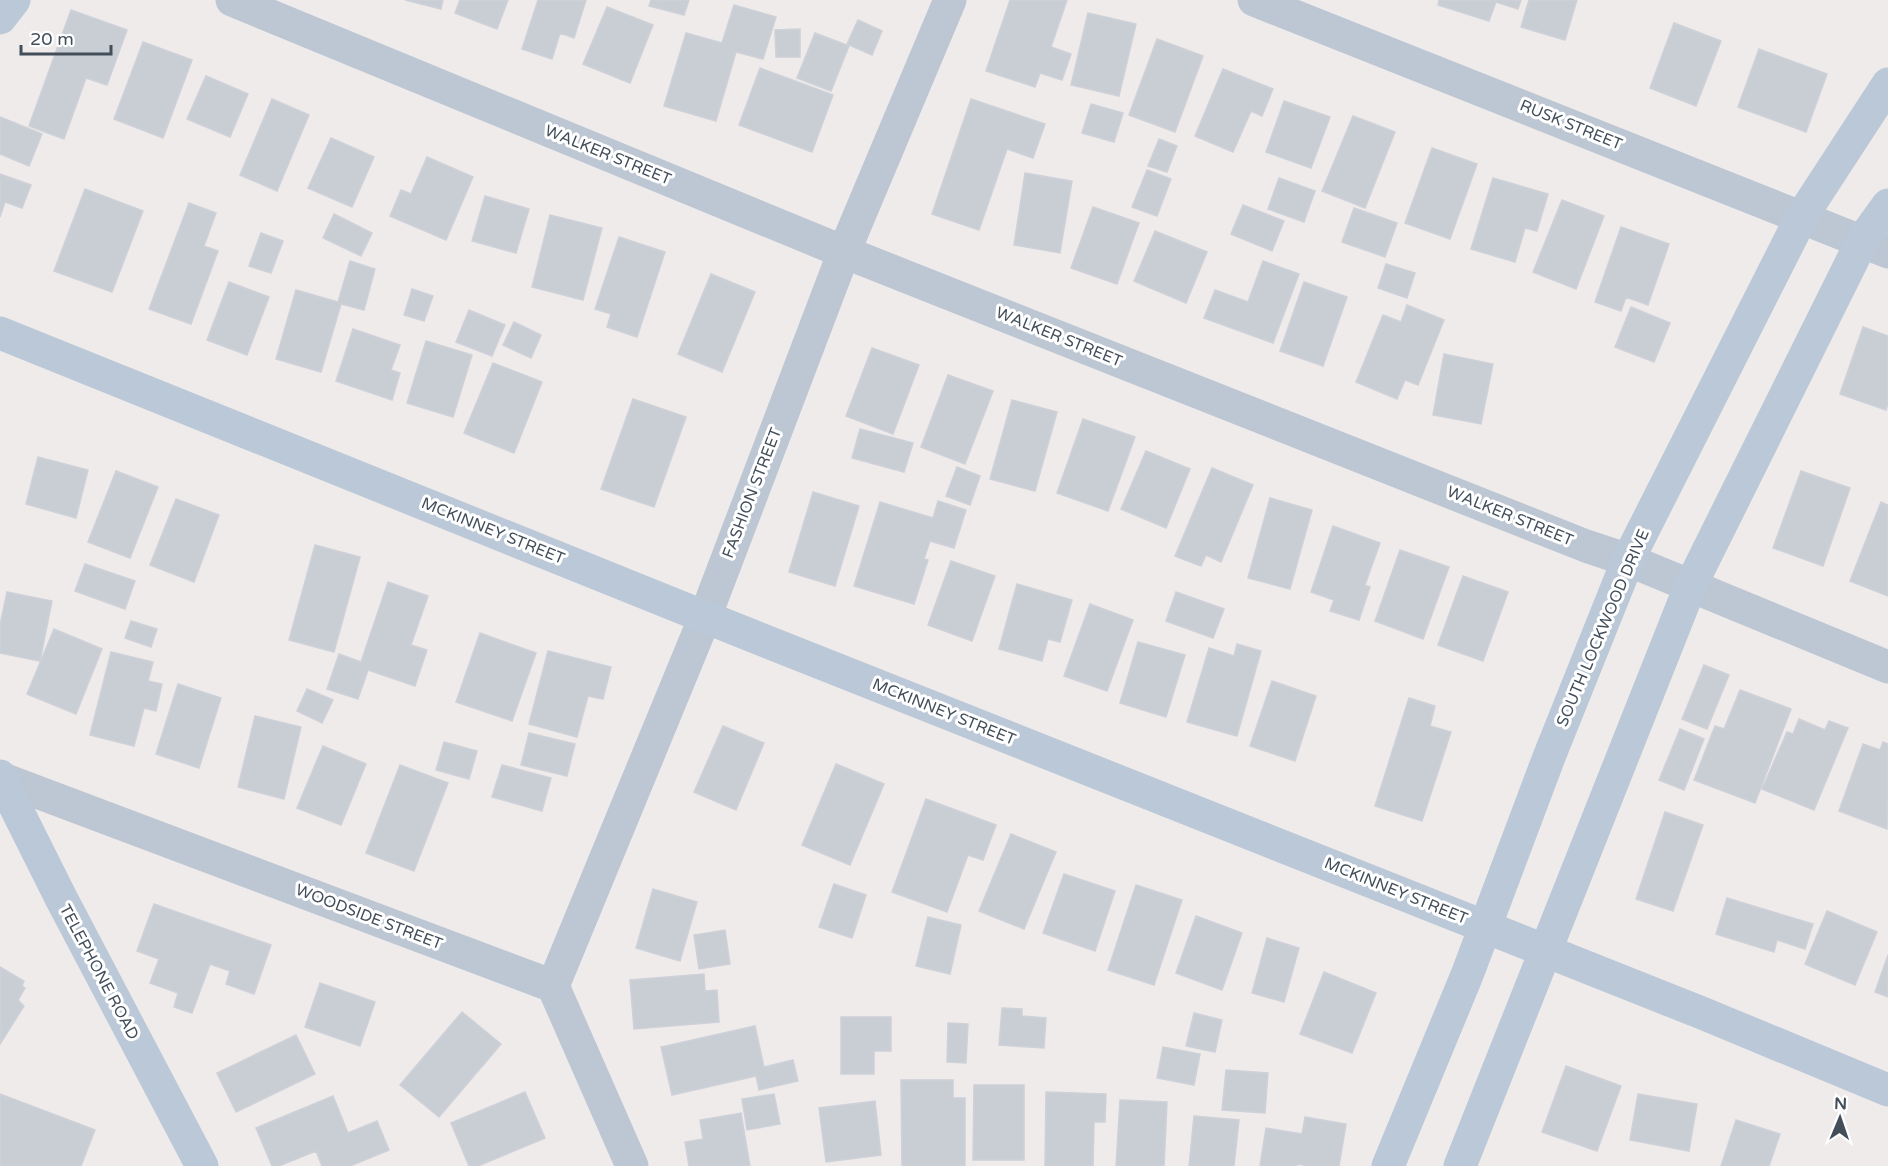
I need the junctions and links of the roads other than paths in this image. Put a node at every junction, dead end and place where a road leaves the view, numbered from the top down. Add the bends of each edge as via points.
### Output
1 (14, 0) edge
2 (232, 0) edge
3 (950, 0) edge
4 (1254, 0) edge
5 (0, 18) edge
6 (1888, 84) edge
7 (1888, 205) edge
8 (1802, 216) junction
9 (1875, 246) edge
10 (844, 252) junction
11 (0, 333) edge
12 (1628, 560) junction
13 (1689, 586) junction
14 (705, 617) junction
15 (1888, 667) edge
16 (0, 778) edge
17 (1485, 927) junction
18 (1546, 951) junction
19 (553, 986) junction
20 (1888, 1090) edge
21 (202, 1166) edge
22 (632, 1166) edge
23 (1388, 1166) edge
24 (1460, 1166) edge

1 - 5 street
2 - 10 street, WALKER STREET
3 - 10 street, FASHION STREET
4 - 8 street, RUSK STREET
6 - 8 street, SOUTH LOCKWOOD DRIVE
7 - 9 street
8 - 9 street, RUSK STREET
8 - 12 street, SOUTH LOCKWOOD DRIVE
9 - 13 street
10 - 12 street, WALKER STREET
10 - 14 street, FASHION STREET
11 - 14 street, MCKINNEY STREET
12 - 13 street, WALKER STREET
12 - 17 street, SOUTH LOCKWOOD DRIVE
13 - 15 street, WALKER STREET
13 - 18 street
14 - 17 street, MCKINNEY STREET
14 - 19 street, FASHION STREET
16 - 19 street, WOODSIDE STREET
16 - 21 street, TELEPHONE ROAD
17 - 18 street, MCKINNEY STREET
17 - 23 street, SOUTH LOCKWOOD DRIVE
18 - 20 street, MCKINNEY STREET
18 - 24 street
19 - 22 street

